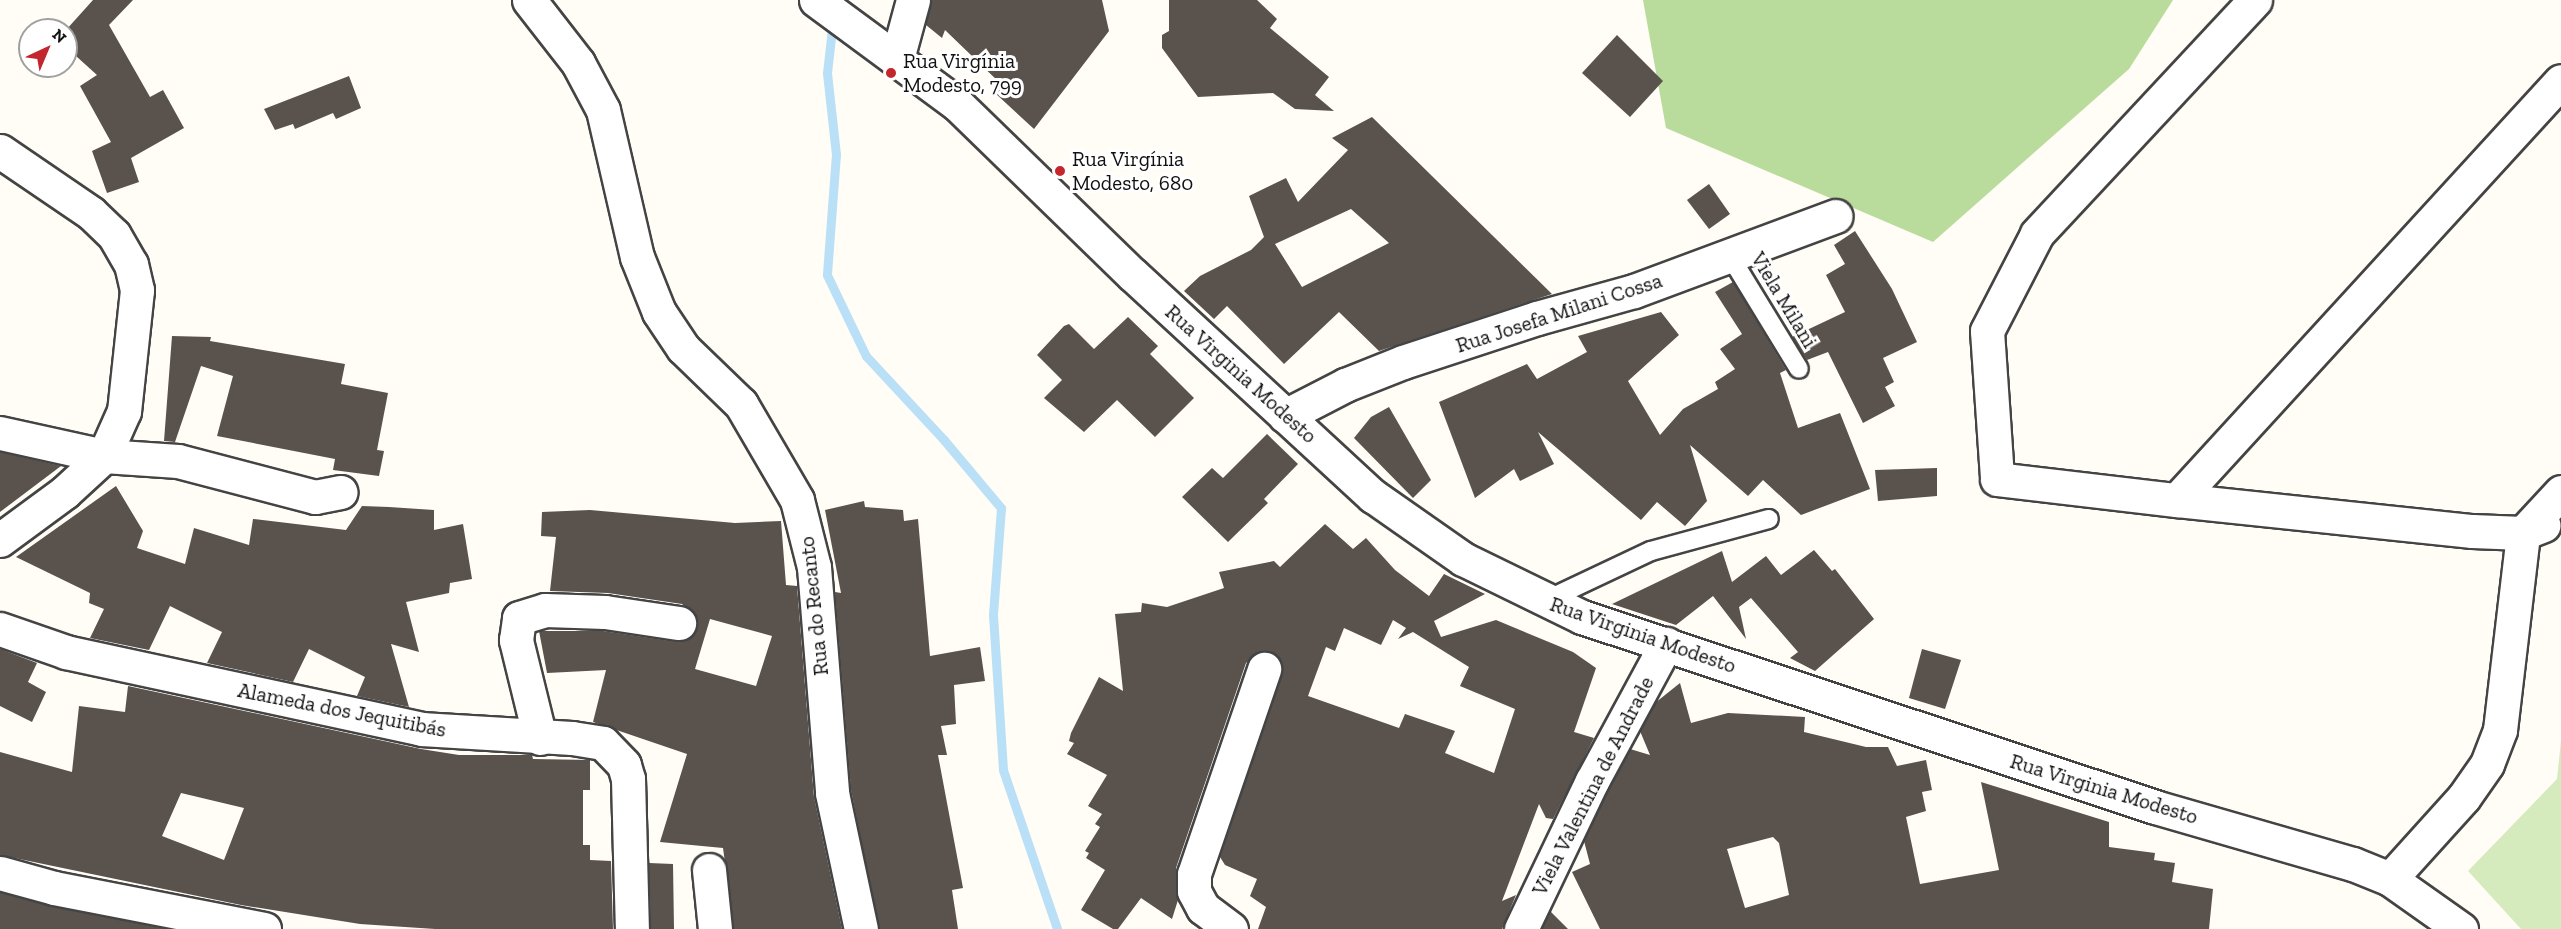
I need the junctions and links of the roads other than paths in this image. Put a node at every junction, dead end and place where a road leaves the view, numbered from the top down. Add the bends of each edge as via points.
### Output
1 (529, 0) edge
2 (816, 0) edge
3 (913, 0) edge
4 (2255, 0) edge
5 (897, 59) junction
6 (2561, 81) edge
7 (0, 151) edge
8 (1836, 216) dead end
9 (1730, 256) junction
10 (1799, 369) dead end
11 (1285, 416) junction
12 (0, 434) edge
13 (104, 456) junction
14 (341, 492) dead end
15 (2561, 492) edge
16 (2177, 500) junction
17 (1768, 519) dead end
18 (2561, 519) edge
19 (2523, 533) junction
20 (0, 540) edge
21 (1545, 602) junction
22 (679, 623) dead end
23 (0, 629) edge
24 (1666, 644) junction
25 (1264, 669) dead end
26 (540, 738) junction
27 (710, 870) dead end
28 (0, 873) edge
29 (2390, 879) junction
30 (264, 929) edge
31 (632, 929) edge
32 (715, 929) edge
33 (861, 929) edge
34 (1231, 929) edge
35 (1521, 929) edge
36 (2461, 929) edge

1 - 33 street, Rua do Recanto via 578,63 603,110 637,257 659,312 683,348 741,404 797,500 808,534 816,586 832,793
2 - 5 street, Rua Virginia Modesto
3 - 5 street
4 - 16 street via 2037,234 1987,332 1997,479
5 - 11 street, Rua Virginia Modesto via 987,129 1132,274
6 - 16 street
7 - 13 street via 91,213 114,236 131,264 137,290 124,411
8 - 9 street, Rua Josefa Milani Cossa
9 - 10 lane, Viela Milani
9 - 11 street, Rua Josefa Milani Cossa via 1634,291 1403,362 1345,385
11 - 21 street, Rua Virginia Modesto via 1373,496 1425,534 1463,559
12 - 13 street
13 - 14 street via 178,461 315,496
13 - 20 street via 65,492
15 - 19 street
16 - 19 street
17 - 21 lane via 1651,551
18 - 19 street
19 - 29 street via 2500,730 2487,764 2464,797
21 - 24 street, Rua Virginia Modesto
22 - 26 street via 605,612 544,610 519,618 516,640
23 - 26 street, Alameda dos Jequitibás via 66,652 421,729
24 - 29 street, Rua Virginia Modesto via 1935,736 2155,807 2353,864
24 - 35 street, Viela Valentina de Andrade via 1592,781
25 - 34 street via 1194,874 1194,891 1203,908
26 - 31 street, Alameda dos Jequitibás via 603,743 624,765 630,804
27 - 32 street
28 - 30 street via 76,893
29 - 36 street, Rua Virginia Modesto

